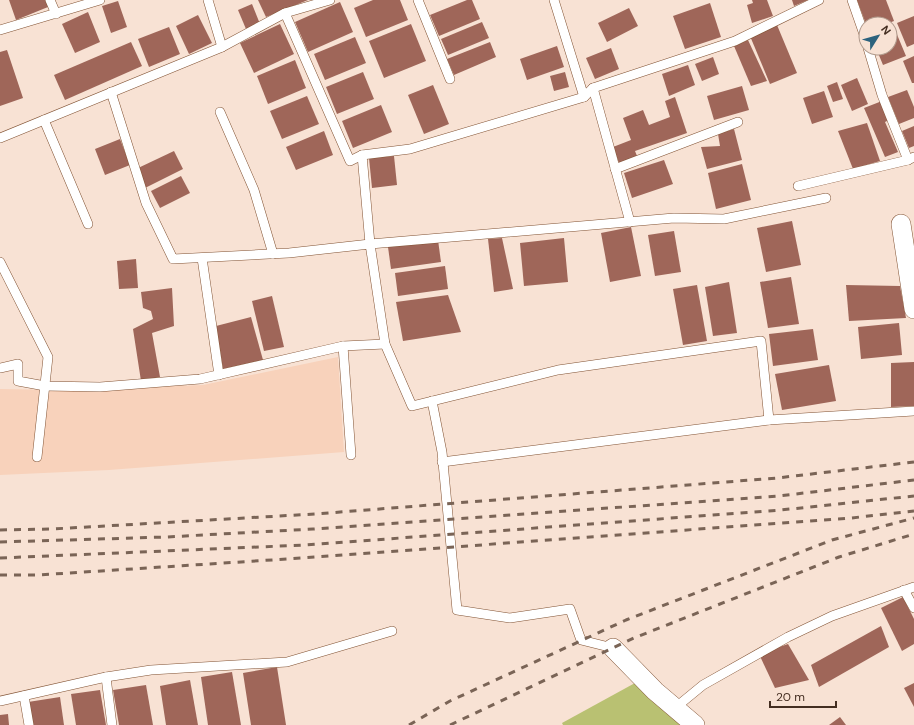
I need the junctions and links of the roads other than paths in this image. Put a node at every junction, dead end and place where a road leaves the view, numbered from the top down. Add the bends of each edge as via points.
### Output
1 (50, 0) edge
2 (100, 0) edge
3 (208, 0) edge
4 (330, 0) edge
5 (418, 0) edge
6 (554, 0) edge
7 (820, 0) edge
8 (852, 0) edge
9 (285, 13) junction
10 (56, 14) junction
11 (858, 17) edge
12 (0, 30) edge
13 (222, 47) junction
14 (870, 56) edge
15 (450, 79) dead end
16 (593, 88) junction
17 (110, 92) junction
18 (584, 97) junction
19 (220, 112) dead end
20 (44, 120) junction
21 (738, 122) dead end
22 (0, 138) edge
23 (362, 156) junction
24 (911, 159) edge
25 (614, 169) junction
26 (798, 186) dead end
27 (826, 198) dead end
28 (630, 222) junction
29 (88, 224) dead end
30 (901, 224) dead end
31 (370, 244) junction
32 (273, 254) junction
33 (202, 258) junction
34 (0, 262) edge
35 (914, 309) edge
36 (385, 344) junction
37 (343, 346) junction
38 (0, 368) edge
39 (219, 374) junction
40 (45, 386) junction
41 (432, 401) junction
42 (914, 411) edge
43 (769, 420) junction
44 (352, 454) dead end
45 (37, 457) dead end
46 (442, 462) junction
47 (914, 587) edge
48 (904, 590) junction
49 (914, 608) edge
50 (392, 632) dead end
51 (613, 648) joint
52 (106, 677) junction
53 (24, 696) junction
54 (0, 701) edge
55 (675, 708) junction
56 (30, 725) edge
57 (112, 725) edge
58 (695, 725) edge

1 - 10 lane
2 - 10 lane
3 - 13 lane
4 - 9 lane
5 - 15 lane
6 - 18 lane
7 - 16 lane via 735,41
8 - 11 lane
9 - 13 lane
9 - 23 lane via 350,161
10 - 12 lane
13 - 17 lane
14 - 24 lane via 882,95
16 - 18 lane
16 - 25 lane
17 - 20 lane
17 - 33 lane via 146,203 173,259
18 - 23 lane via 410,149
19 - 32 lane via 254,190
20 - 22 lane
20 - 29 lane
21 - 25 lane
23 - 31 lane
24 - 26 lane
25 - 28 lane
27 - 28 lane via 724,219 674,218
28 - 31 lane
30 - 35 street
31 - 32 lane
31 - 36 lane
32 - 33 lane
33 - 39 lane
34 - 40 lane via 48,357
36 - 37 lane
36 - 41 lane via 412,406
37 - 39 lane
37 - 44 lane
38 - 40 lane via 18,364 18,381
39 - 40 lane via 200,379 100,386
40 - 45 lane
41 - 43 lane via 558,370 761,341
41 - 46 lane
42 - 43 lane
43 - 46 lane
46 - 51 lane via 457,610 510,618 570,609 581,640
47 - 48 lane
48 - 49 lane
48 - 55 lane via 832,616 788,637 703,685
50 - 52 lane via 287,662 151,670
51 - 55 street
52 - 53 lane
52 - 57 lane
53 - 54 lane
53 - 56 lane
55 - 58 street

